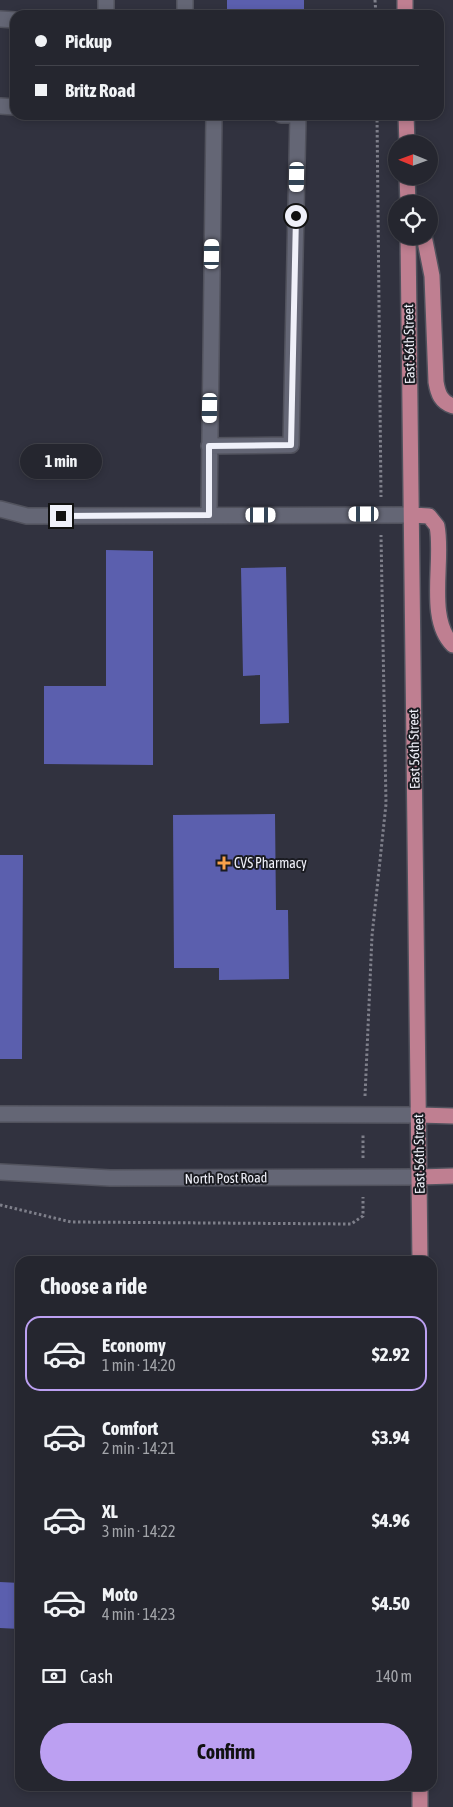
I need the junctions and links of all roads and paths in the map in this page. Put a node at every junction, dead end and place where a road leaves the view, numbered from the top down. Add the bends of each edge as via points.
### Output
1 (214, 120) edge
2 (298, 120) edge
3 (377, 120) edge
4 (406, 120) edge
5 (406, 135) edge
6 (408, 245) edge
7 (426, 245) edge
8 (453, 406) edge
9 (209, 446) junction
10 (0, 509) edge
11 (380, 514) junction
12 (209, 515) junction
13 (412, 515) junction
14 (453, 645) edge
15 (0, 1114) edge
16 (363, 1115) junction
17 (419, 1115) junction
18 (453, 1116) edge
19 (0, 1172) edge
20 (453, 1176) edge
21 (362, 1177) junction
22 (419, 1177) junction
23 (0, 1205) edge
24 (420, 1256) edge
25 (420, 1791) edge
26 (420, 1807) edge

1 - 9 street
2 - 9 street via 291,445
3 - 11 path
4 - 5 main road
6 - 13 main road, East 56th Street
7 - 8 main road via 432,276 438,394
9 - 12 street
10 - 12 street via 27,516
11 - 12 street
11 - 13 street
11 - 16 path via 386,804 372,936
13 - 14 main road via 429,516 437,526 439,615 447,639
13 - 17 main road, East 56th Street
15 - 16 street
16 - 17 street
16 - 21 path
17 - 18 main road
17 - 22 main road, East 56th Street
19 - 21 street, North Post Road via 138,1178
20 - 22 main road, North Post Road
21 - 22 street, North Post Road
21 - 23 path via 363,1216 350,1224 71,1222
22 - 24 main road, East 56th Street
25 - 26 main road

